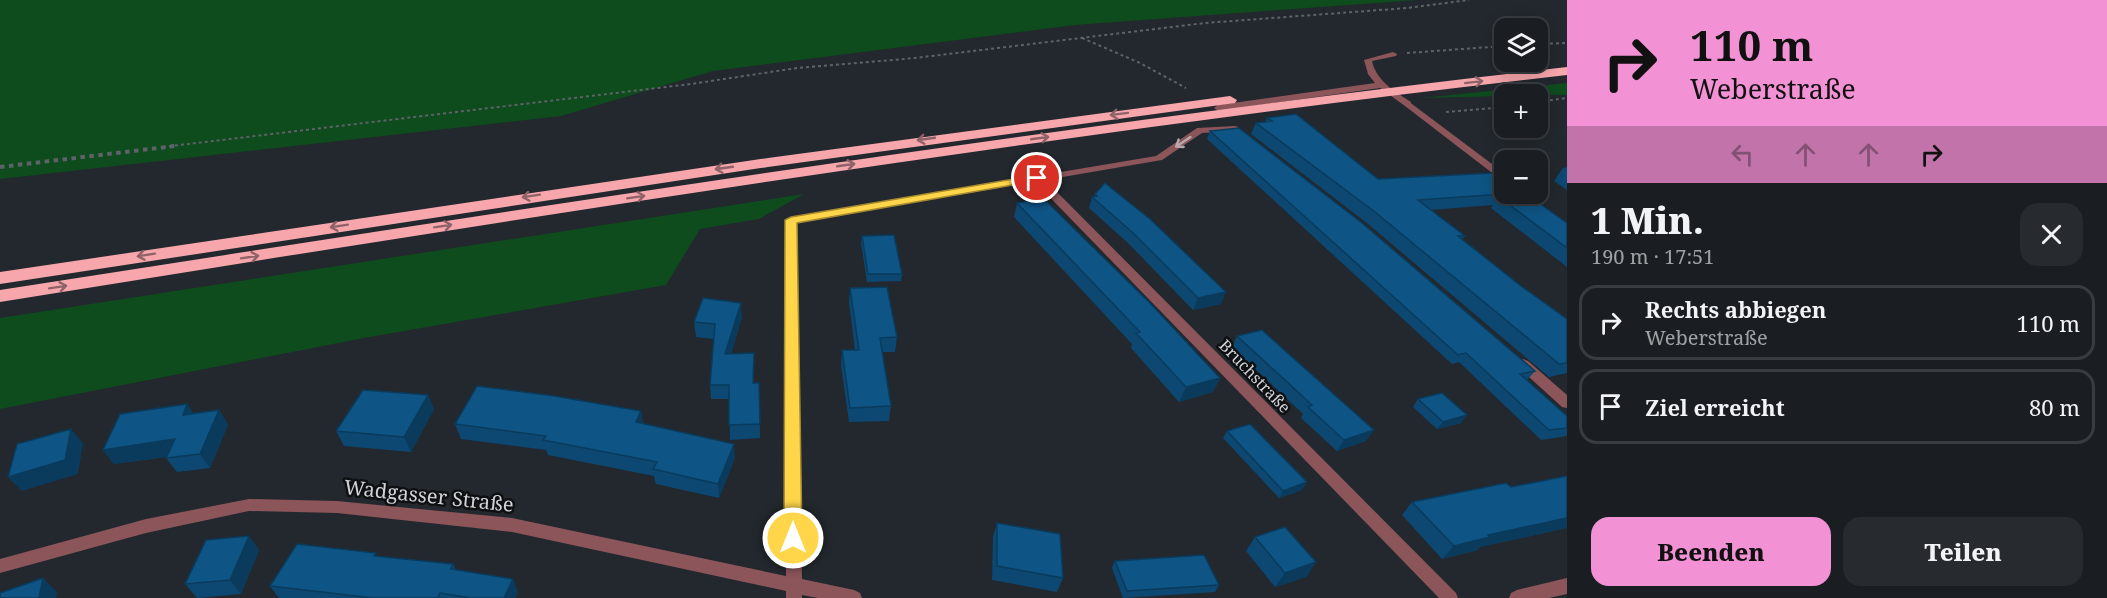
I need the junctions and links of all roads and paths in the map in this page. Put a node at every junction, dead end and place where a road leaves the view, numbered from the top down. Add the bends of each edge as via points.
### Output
1 (1468, 0) edge
2 (1461, 1) edge
3 (1082, 38) junction
4 (1567, 43) edge
5 (1548, 44) edge
6 (1494, 47) edge
7 (1393, 54) joint
8 (1567, 59) edge
9 (1567, 71) edge
10 (1382, 86) junction
11 (1188, 90) dead end
12 (1567, 98) edge
13 (1548, 101) edge
14 (1218, 108) dead end
15 (1494, 108) edge
16 (1419, 113) junction
17 (1242, 133) edge
18 (0, 167) edge
19 (1494, 169) edge
20 (1037, 178) junction
21 (0, 278) edge
22 (0, 296) edge
23 (1517, 359) edge
24 (1567, 402) edge
25 (0, 566) edge
26 (1567, 586) edge
27 (793, 591) edge
28 (854, 598) edge
29 (1450, 598) edge
30 (1517, 598) edge

1 - 2 path
2 - 3 path via 1205,22
3 - 11 path via 1140,63
3 - 18 path via 797,68
4 - 5 path
6 - 7 path
7 - 10 street via 1368,60 1368,68
8 -> 21 highway via 937,137
22 -> 9 highway via 945,151
10 - 14 street
10 - 16 street
12 - 13 path
15 - 16 path
16 - 19 street
17 -> 20 street via 1200,130 1159,158
20 - 27 street via 791,220
20 - 29 street, Bruchstraße
23 - 24 street
25 - 27 street, Wadgasser Straße via 146,526 249,505 337,507 512,525
26 - 30 street
27 - 28 street, Wadgasser Straße

